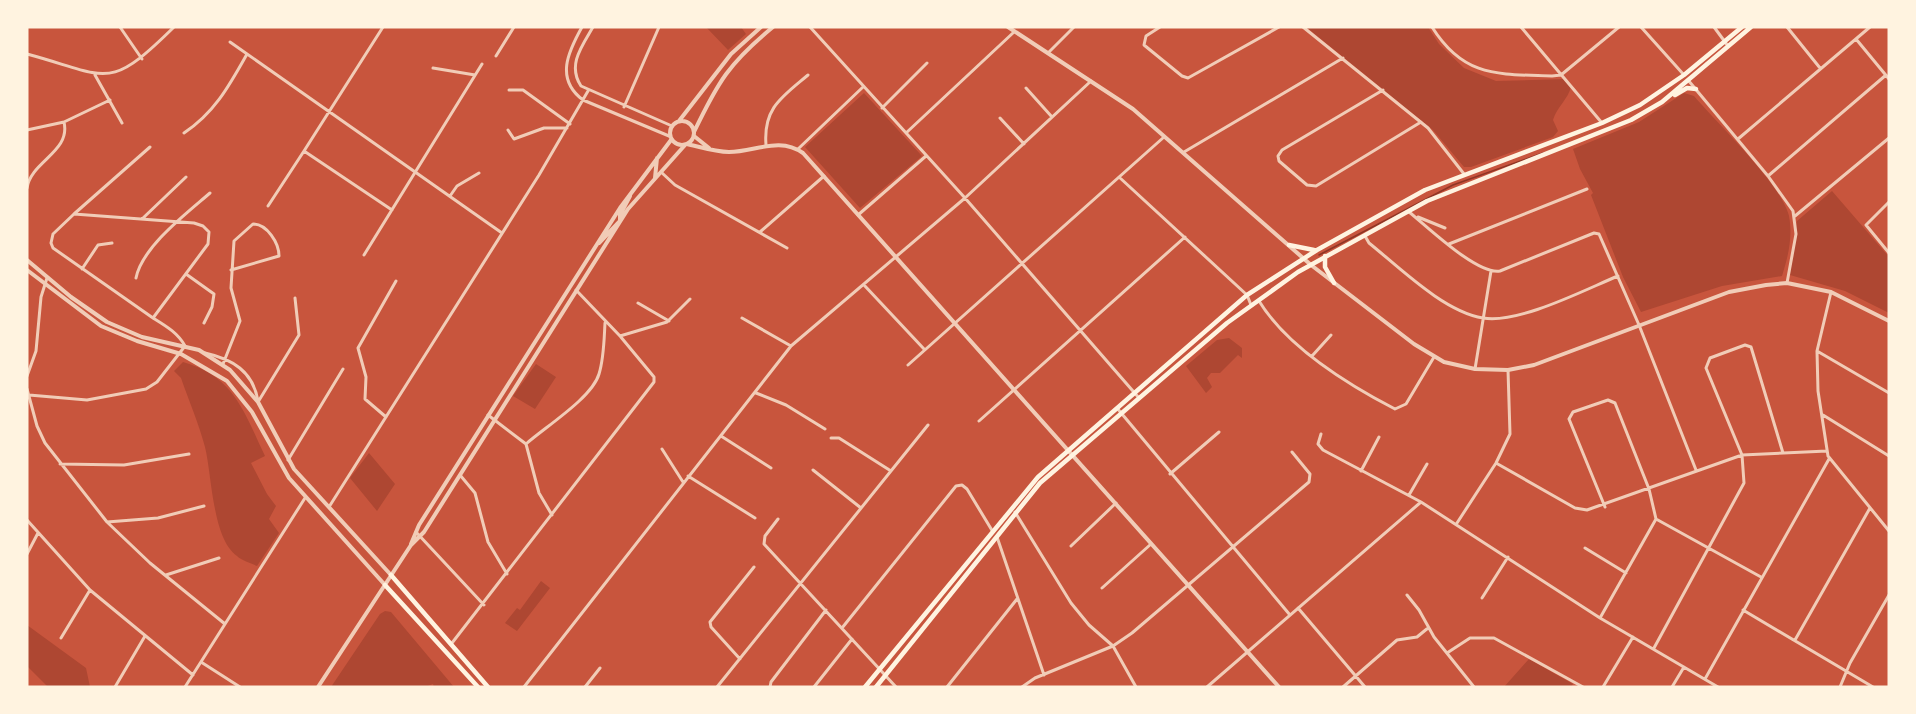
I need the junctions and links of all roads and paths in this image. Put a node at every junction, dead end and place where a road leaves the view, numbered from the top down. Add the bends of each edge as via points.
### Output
1 (120, 27) edge
2 (174, 27) edge
3 (383, 27) edge
4 (514, 27) edge
5 (582, 27) edge
6 (592, 27) edge
7 (659, 27) edge
8 (761, 27) edge
9 (773, 27) edge
10 (810, 27) edge
11 (1008, 27) edge
12 (1074, 27) edge
13 (1160, 27) edge
14 (1279, 27) edge
15 (1303, 27) edge
16 (1432, 27) edge
17 (1521, 27) edge
18 (1619, 27) edge
19 (1641, 27) edge
20 (1714, 27) edge
21 (1743, 27) edge
22 (1751, 27) edge
23 (1787, 27) edge
24 (1870, 27) edge
25 (1014, 32) junction
26 (1856, 39) junction
27 (230, 42) dead end
28 (1727, 44) junction
29 (1048, 53) junction
30 (27, 54) edge
31 (247, 54) junction
32 (496, 56) dead end
33 (1342, 58) junction
34 (142, 59) junction
35 (927, 63) dead end
36 (482, 64) dead end
37 (433, 68) dead end
38 (1820, 69) junction
39 (95, 75) junction
40 (475, 75) junction
41 (807, 75) dead end
42 (1561, 75) junction
43 (1684, 75) junction
44 (1887, 77) edge
45 (1091, 81) junction
46 (1689, 81) junction
47 (863, 87) junction
48 (1026, 88) dead end
49 (1696, 89) junction
50 (509, 90) dead end
51 (1383, 90) junction
52 (588, 91) junction
53 (110, 100) junction
54 (583, 100) junction
55 (1662, 102) junction
56 (624, 107) junction
57 (882, 108) junction
58 (328, 110) junction
59 (1053, 117) junction
60 (1000, 118) dead end
61 (679, 121) junction
62 (64, 122) junction
63 (1421, 122) junction
64 (122, 123) dead end
65 (1602, 123) junction
66 (570, 124) junction
67 (672, 126) junction
68 (567, 128) junction
69 (27, 130) edge
70 (508, 130) dead end
71 (184, 133) dead end
72 (906, 133) junction
73 (694, 134) junction
74 (1165, 136) junction
75 (670, 138) junction
76 (1889, 138) edge
77 (1738, 139) junction
78 (1024, 144) junction
79 (686, 145) junction
80 (766, 145) junction
81 (150, 147) dead end
82 (710, 148) junction
83 (798, 149) junction
84 (304, 151) junction
85 (1184, 152) junction
86 (926, 156) junction
87 (657, 158) junction
88 (416, 170) junction
89 (661, 172) junction
90 (479, 173) dead end
91 (1464, 174) junction
92 (824, 176) junction
93 (1768, 176) junction
94 (186, 177) dead end
95 (1119, 177) junction
96 (655, 179) junction
97 (27, 188) edge
98 (1587, 189) dead end
99 (210, 193) dead end
100 (631, 193) junction
101 (450, 196) junction
102 (965, 198) junction
103 (1889, 202) edge
104 (268, 206) dead end
105 (392, 210) junction
106 (1407, 210) junction
107 (74, 214) junction
108 (858, 215) junction
109 (1414, 216) junction
110 (1795, 216) junction
111 (142, 219) junction
112 (620, 221) junction
113 (176, 222) junction
114 (1446, 228) dead end
115 (760, 232) junction
116 (502, 233) junction
117 (1364, 234) junction
118 (1185, 237) junction
119 (112, 243) dead end
120 (598, 243) junction
121 (1449, 244) junction
122 (1289, 245) junction
123 (787, 248) dead end
124 (1317, 249) junction
125 (1889, 253) edge
126 (364, 255) dead end
127 (1325, 256) junction
128 (897, 257) junction
129 (1303, 258) junction
130 (27, 260) edge
131 (1021, 264) junction
132 (1311, 265) junction
133 (82, 268) junction
134 (27, 270) edge
135 (231, 270) junction
136 (1491, 271) junction
137 (186, 274) junction
138 (1618, 276) junction
139 (47, 278) junction
140 (136, 278) dead end
141 (396, 281) dead end
142 (1334, 283) junction
143 (1787, 283) junction
144 (44, 284) junction
145 (864, 285) junction
146 (576, 290) junction
147 (1830, 292) junction
148 (1247, 295) junction
149 (295, 298) dead end
150 (690, 299) dead end
151 (1259, 301) junction
152 (638, 303) dead end
153 (1252, 306) junction
154 (153, 318) junction
155 (742, 318) dead end
156 (1484, 318) junction
157 (669, 321) junction
158 (1889, 321) edge
159 (955, 322) junction
160 (204, 323) dead end
161 (605, 323) junction
162 (1639, 326) junction
163 (1081, 330) junction
164 (1331, 335) dead end
165 (620, 336) junction
166 (183, 344) junction
167 (791, 346) junction
168 (924, 349) junction
169 (199, 350) junction
170 (1817, 351) junction
171 (179, 353) junction
172 (205, 353) junction
173 (1312, 356) junction
174 (1434, 357) junction
175 (227, 358) junction
176 (195, 361) junction
177 (223, 364) junction
178 (908, 364) dead end
179 (343, 369) dead end
180 (1475, 369) junction
181 (1508, 370) junction
182 (27, 376) edge
183 (27, 389) edge
184 (1014, 389) junction
185 (756, 393) junction
186 (1134, 393) junction
187 (1889, 393) edge
188 (29, 395) junction
189 (1139, 398) junction
190 (258, 402) junction
191 (1117, 408) junction
192 (1121, 413) junction
193 (488, 415) junction
194 (1823, 415) junction
195 (386, 417) junction
196 (494, 419) junction
197 (980, 421) dead end
198 (928, 425) dead end
199 (825, 429) dead end
200 (1219, 432) dead end
201 (1321, 434) dead end
202 (722, 436) junction
203 (1379, 437) dead end
204 (831, 438) dead end
205 (525, 444) junction
206 (662, 449) dead end
207 (1067, 450) junction
208 (1827, 451) junction
209 (1292, 452) dead end
210 (1783, 453) junction
211 (189, 454) dead end
212 (1072, 455) junction
213 (1742, 455) junction
214 (1889, 456) edge
215 (1829, 459) junction
216 (288, 460) junction
217 (1496, 463) junction
218 (60, 464) junction
219 (1427, 464) dead end
220 (771, 468) dead end
221 (813, 470) dead end
222 (1696, 470) junction
223 (891, 471) junction
224 (1361, 471) junction
225 (1170, 474) junction
226 (460, 475) junction
227 (688, 476) junction
228 (683, 482) junction
229 (1649, 489) junction
230 (1409, 495) junction
231 (305, 498) junction
232 (1421, 502) junction
233 (1116, 503) junction
234 (204, 506) dead end
235 (329, 507) junction
236 (1605, 507) junction
237 (861, 508) junction
238 (1870, 508) junction
239 (1015, 512) junction
240 (552, 515) junction
241 (755, 518) dead end
242 (778, 519) dead end
243 (1656, 519) junction
244 (27, 520) edge
245 (107, 522) junction
246 (1457, 523) junction
247 (992, 530) junction
248 (416, 531) junction
249 (1889, 531) edge
250 (38, 533) junction
251 (421, 535) junction
252 (996, 536) junction
253 (1151, 544) junction
254 (411, 545) junction
255 (1071, 546) dead end
256 (1231, 546) junction
257 (1585, 548) dead end
258 (1708, 548) junction
259 (27, 554) edge
260 (1508, 556) junction
261 (219, 558) dead end
262 (754, 567) dead end
263 (1626, 573) junction
264 (507, 574) junction
265 (165, 575) junction
266 (391, 575) junction
267 (1761, 577) junction
268 (800, 582) junction
269 (385, 585) junction
270 (1189, 585) junction
271 (1102, 588) dead end
272 (90, 590) junction
273 (1407, 595) dead end
274 (1889, 595) edge
275 (1482, 598) dead end
276 (1017, 599) junction
277 (484, 604) junction
278 (1298, 608) junction
279 (826, 610) junction
280 (1743, 610) junction
281 (1290, 615) junction
282 (1600, 618) junction
283 (225, 624) junction
284 (843, 628) junction
285 (1429, 628) junction
286 (145, 636) junction
287 (1633, 637) junction
288 (61, 638) dead end
289 (852, 639) junction
290 (1795, 639) junction
291 (452, 643) junction
292 (1113, 646) junction
293 (1654, 648) junction
294 (1247, 652) junction
295 (1447, 653) junction
296 (740, 659) junction
297 (201, 662) junction
298 (1684, 667) junction
299 (600, 668) dead end
300 (880, 668) junction
301 (1847, 671) junction
302 (193, 675) junction
303 (886, 675) junction
304 (1044, 675) junction
305 (1356, 676) junction
306 (1705, 679) junction
307 (115, 687) edge
308 (185, 687) edge
309 (240, 687) edge
310 (318, 687) edge
311 (478, 687) edge
312 (489, 687) edge
313 (524, 687) edge
314 (585, 687) edge
315 (717, 687) edge
316 (770, 687) edge
317 (814, 687) edge
318 (865, 687) edge
319 (876, 687) edge
320 (896, 687) edge
321 (947, 687) edge
322 (1022, 687) edge
323 (1136, 687) edge
324 (1207, 687) edge
325 (1279, 687) edge
326 (1343, 687) edge
327 (1365, 687) edge
328 (1474, 687) edge
329 (1583, 687) edge
330 (1603, 687) edge
331 (1672, 687) edge
332 (1718, 687) edge
333 (1840, 687) edge
334 (1874, 687) edge

1 - 34 street
2 - 34 street
3 - 58 street
4 - 32 street
5 - 54 street via 565,67 569,86
6 - 52 street via 575,65 578,81
7 - 56 street
8 - 61 street via 731,54
9 - 73 street via 726,71
10 - 47 street
11 - 25 street
12 - 29 street
13 - 14 street via 1146,36 1144,45 1188,78
15 - 33 street
16 - 42 street via 1459,59 1475,69
17 - 42 street
18 - 42 street
19 - 43 street
20 - 28 street
21 - 28 main road
22 - 28 main road
23 - 38 street
24 - 26 street
25 - 29 street
25 - 72 street
26 - 38 street
26 - 44 street
27 - 31 street
28 - 43 main road
28 - 46 main road
29 - 45 street
30 - 39 street
31 - 58 street
31 - 71 street via 218,103
33 - 51 street
33 - 85 street
34 - 39 street via 122,70
35 - 57 street
36 - 40 street
37 - 40 street
38 - 77 street
39 - 53 street
40 - 88 street
41 - 80 street via 769,114 764,128
42 - 65 street
43 - 46 street
43 - 65 main road via 1640,105
44 - 93 street
45 - 59 street
45 - 74 street
46 - 49 street
46 - 55 main road
47 - 57 street
47 - 83 street
48 - 59 street
49 - 55 main road via 1687,88
49 - 77 street
50 - 66 street via 524,90
51 - 63 street
51 - 63 street via 1282,150 1279,161 1307,185 1316,186
52 - 54 street
52 - 56 street
53 - 62 street
53 - 64 street
54 - 66 street
54 - 75 street
55 - 106 main road via 1608,131
56 - 67 street
57 - 72 street
58 - 84 street
58 - 88 street
59 - 78 street
60 - 78 street
61 - 67 street
61 - 73 street via 687,122
62 - 69 street
62 - 97 street via 62,142 32,176
63 - 91 street
65 - 91 main road
66 - 68 street
67 - 75 street
68 - 70 street via 544,128 514,139
68 - 116 street
72 - 86 street
73 - 79 street
73 - 82 street
74 - 85 street
74 - 95 street
75 - 79 street via 679,146
75 - 87 street
76 - 110 street
77 - 93 street
78 - 102 street
79 - 82 street
79 - 89 street
80 - 82 street via 732,152
80 - 83 street
81 - 107 street
83 - 92 street
84 - 104 street
84 - 105 street
85 - 122 street
86 - 102 street
86 - 108 street
87 - 96 street
87 - 100 street
88 - 101 street
88 - 105 street
89 - 96 street
89 - 115 street via 675,185
90 - 101 street via 457,186
91 - 124 main road via 1402,202
92 - 108 street
92 - 115 street
93 - 110 street
94 - 111 street
95 - 118 street
95 - 131 street
96 - 112 street
98 - 121 street
99 - 113 street
100 - 112 street
100 - 120 street
101 - 116 street
102 - 128 street
102 - 131 street
103 - 125 street via 1866,225
105 - 126 street
106 - 109 street
106 - 117 main road
107 - 111 street
107 - 133 street via 53,234 53,248
108 - 128 street
109 - 114 street
109 - 121 street
110 - 143 street via 1796,234
111 - 113 street
112 - 120 street
112 - 146 street
113 - 137 street via 200,225 210,236
113 - 140 street via 143,262
115 - 123 street
116 - 195 street
117 - 127 main road
117 - 156 street via 1369,243 1441,299
118 - 148 street
118 - 163 street
119 - 133 street via 98,245
120 - 193 street
121 - 136 street
122 - 124 main road
122 - 129 street
124 - 129 main road
127 - 132 main road
127 - 142 main road via 1325,267
128 - 145 street
128 - 159 street
129 - 132 street
129 - 148 main road
130 - 139 street
131 - 159 street
131 - 163 street
132 - 142 street
132 - 151 main road
133 - 154 street
134 - 144 street
135 - 135 street via 234,241 253,224 264,227 277,244 279,256
135 - 175 street via 240,316
136 - 138 street via 1500,271 1594,233 1602,236
136 - 156 street
137 - 154 street
137 - 160 street via 214,294
138 - 156 street via 1521,314
138 - 162 street
139 - 144 street
139 - 166 street via 123,330
141 - 195 street via 358,348 366,377 365,399
142 - 174 street
143 - 147 street
143 - 162 street via 1729,292
144 - 171 street via 109,330
144 - 182 street via 36,351
145 - 167 street
145 - 168 street
146 - 161 street
146 - 196 street
147 - 158 street
147 - 170 street
148 - 153 street
148 - 186 main road
149 - 190 street via 299,335
150 - 157 street
151 - 153 main road
151 - 173 street
152 - 157 street
153 - 189 main road
154 - 166 street
155 - 167 street
156 - 180 street
157 - 165 street
159 - 168 street
159 - 184 street
161 - 165 street
161 - 205 street via 596,384
162 - 181 street via 1542,363
162 - 222 street
163 - 184 street
163 - 186 street
164 - 173 street
165 - 240 street via 654,377 652,387
166 - 169 street
166 - 171 street
167 - 185 street
168 - 178 street
169 - 172 street
169 - 176 street
170 - 187 street
170 - 194 street
171 - 176 street
171 - 188 street via 157,382 146,389 87,400
172 - 175 street
172 - 177 street
173 - 174 street via 1346,382 1395,409 1406,404
174 - 180 street
175 - 177 street
175 - 190 street via 250,380
176 - 231 street via 221,375 240,394 281,468
177 - 190 street
179 - 216 street
180 - 181 street
181 - 217 street via 1510,434
183 - 188 street
184 - 197 street
184 - 207 street
185 - 199 street via 786,405
185 - 202 street
186 - 189 street
186 - 191 main road
188 - 218 street via 40,433
189 - 192 main road
190 - 216 street
191 - 192 street
191 - 207 main road
192 - 212 main road
192 - 225 street
193 - 196 street
193 - 248 street
194 - 208 street
194 - 214 street
195 - 235 street
196 - 205 street
196 - 226 street
198 - 223 street
200 - 225 street
201 - 224 street via 1318,444 1323,450
202 - 220 street
202 - 227 street
203 - 224 street
204 - 223 street via 839,438
205 - 240 street via 539,493
206 - 228 street
207 - 212 street
207 - 247 main road
208 - 210 street
208 - 215 street
209 - 256 street via 1310,474 1309,482
210 - 213 street
210 - 213 street via 1752,350 1744,345 1710,358 1706,368
211 - 218 street via 124,465
212 - 233 street
212 - 239 main road
213 - 222 street
213 - 258 street via 1743,488
215 - 238 street
215 - 267 street
216 - 235 street
217 - 236 street via 1575,508
217 - 246 street
218 - 245 street
219 - 230 street
221 - 237 street
222 - 229 street
223 - 237 street
224 - 230 street
225 - 256 street
226 - 251 street
226 - 264 street via 475,493 488,542
227 - 228 street
227 - 241 street
228 - 313 street
229 - 236 street
229 - 236 street via 1613,402 1573,411 1569,421
229 - 243 street
230 - 232 street
231 - 269 street
231 - 283 street
232 - 246 street
232 - 278 street
233 - 253 street
233 - 255 street
234 - 245 street via 158,518
235 - 266 street
237 - 268 street
238 - 249 street
238 - 290 street
239 - 252 main road
239 - 292 street via 1071,603
240 - 264 street
242 - 268 street via 765,536 764,544
243 - 258 street
243 - 263 street
244 - 250 street
245 - 265 street
246 - 260 street
247 - 252 street
247 - 284 street via 967,489 956,486
247 - 300 main road
248 - 251 street
248 - 254 street
250 - 259 street
250 - 272 street
251 - 254 street
251 - 277 street
252 - 276 street
252 - 303 main road
253 - 270 street
253 - 271 street
254 - 266 street
256 - 270 street
256 - 281 street
257 - 263 street
258 - 267 street
258 - 293 street
260 - 275 street
260 - 282 street
261 - 265 street
262 - 296 street via 710,622
263 - 282 street
264 - 277 street
265 - 283 street
266 - 269 street
266 - 291 main road
267 - 280 street
268 - 279 street
268 - 296 street
269 - 310 street
269 - 311 main road
270 - 292 street
270 - 294 street
272 - 286 street
272 - 288 street
273 - 285 street
274 - 301 street
276 - 304 street
276 - 321 street
277 - 291 street
278 - 281 street
278 - 305 street
279 - 284 street
279 - 316 street
280 - 290 street
280 - 306 street
281 - 294 street
282 - 287 street
283 - 297 street
284 - 289 street
285 - 295 street
285 - 305 street via 1418,637 1398,639
286 - 302 street
286 - 307 street
287 - 293 street
287 - 330 street
289 - 300 street
289 - 317 street
290 - 301 street
291 - 312 main road
292 - 304 street
292 - 323 street
293 - 298 street
294 - 324 street
294 - 325 street
295 - 328 street
295 - 329 street via 1470,638 1494,638
296 - 315 street
297 - 302 street
297 - 309 street
298 - 306 street
298 - 331 street
299 - 314 street
300 - 303 street
300 - 318 main road
301 - 333 street
301 - 334 street
302 - 308 street
303 - 319 main road
303 - 320 street
304 - 322 street
305 - 326 street
305 - 327 street
306 - 332 street

